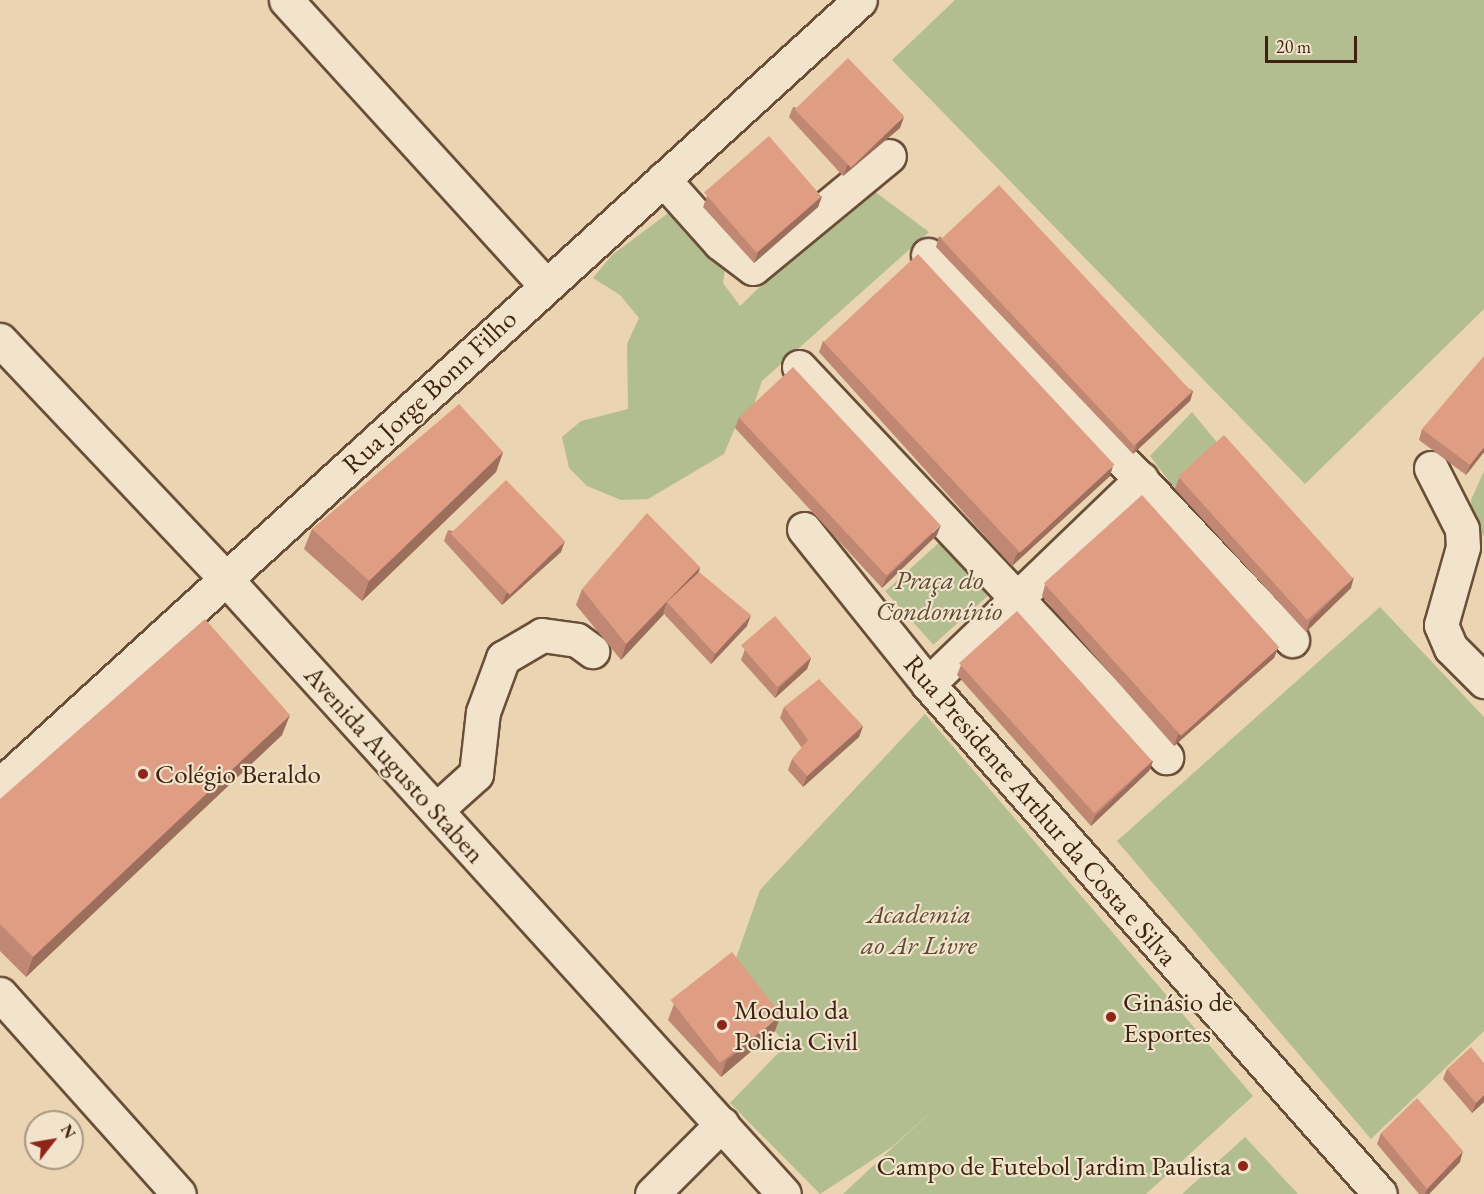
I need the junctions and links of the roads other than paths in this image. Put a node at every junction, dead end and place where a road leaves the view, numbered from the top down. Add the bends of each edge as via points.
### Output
1 (286, 0) edge
2 (860, 0) edge
3 (889, 156) dead end
4 (663, 179) junction
5 (928, 255) dead end
6 (544, 284) junction
7 (0, 340) edge
8 (799, 367) dead end
9 (1431, 468) dead end
10 (1141, 479) junction
11 (804, 529) dead end
12 (226, 579) junction
13 (1016, 596) junction
14 (1292, 640) dead end
15 (592, 651) dead end
16 (1484, 681) edge
17 (928, 684) junction
18 (1166, 757) dead end
19 (0, 785) edge
20 (436, 810) junction
21 (0, 994) edge
22 (722, 1124) junction
23 (179, 1194) edge
24 (652, 1194) edge
25 (784, 1194) edge
26 (1380, 1194) edge

1 - 6 street
2 - 4 street, Rua Jorge Bonn Filho
3 - 4 street via 753,268 720,243
4 - 6 street, Rua Jorge Bonn Filho
5 - 10 street
6 - 12 street, Rua Jorge Bonn Filho
7 - 12 street, Avenida Augusto Staben
8 - 13 street
9 - 16 street via 1462,529 1463,548 1441,625 1451,648
10 - 13 street
10 - 14 street
11 - 17 street, Rua Presidente Arthur da Costa e Silva
12 - 19 street, Rua Jorge Bonn Filho
12 - 20 street, Avenida Augusto Staben
13 - 17 street
13 - 18 street
15 - 20 street via 568,637 542,635 503,658 483,712 476,774
17 - 26 street, Rua Presidente Arthur da Costa e Silva
20 - 22 street, Avenida Augusto Staben
21 - 23 street
22 - 24 street
22 - 25 street, Avenida Augusto Staben

